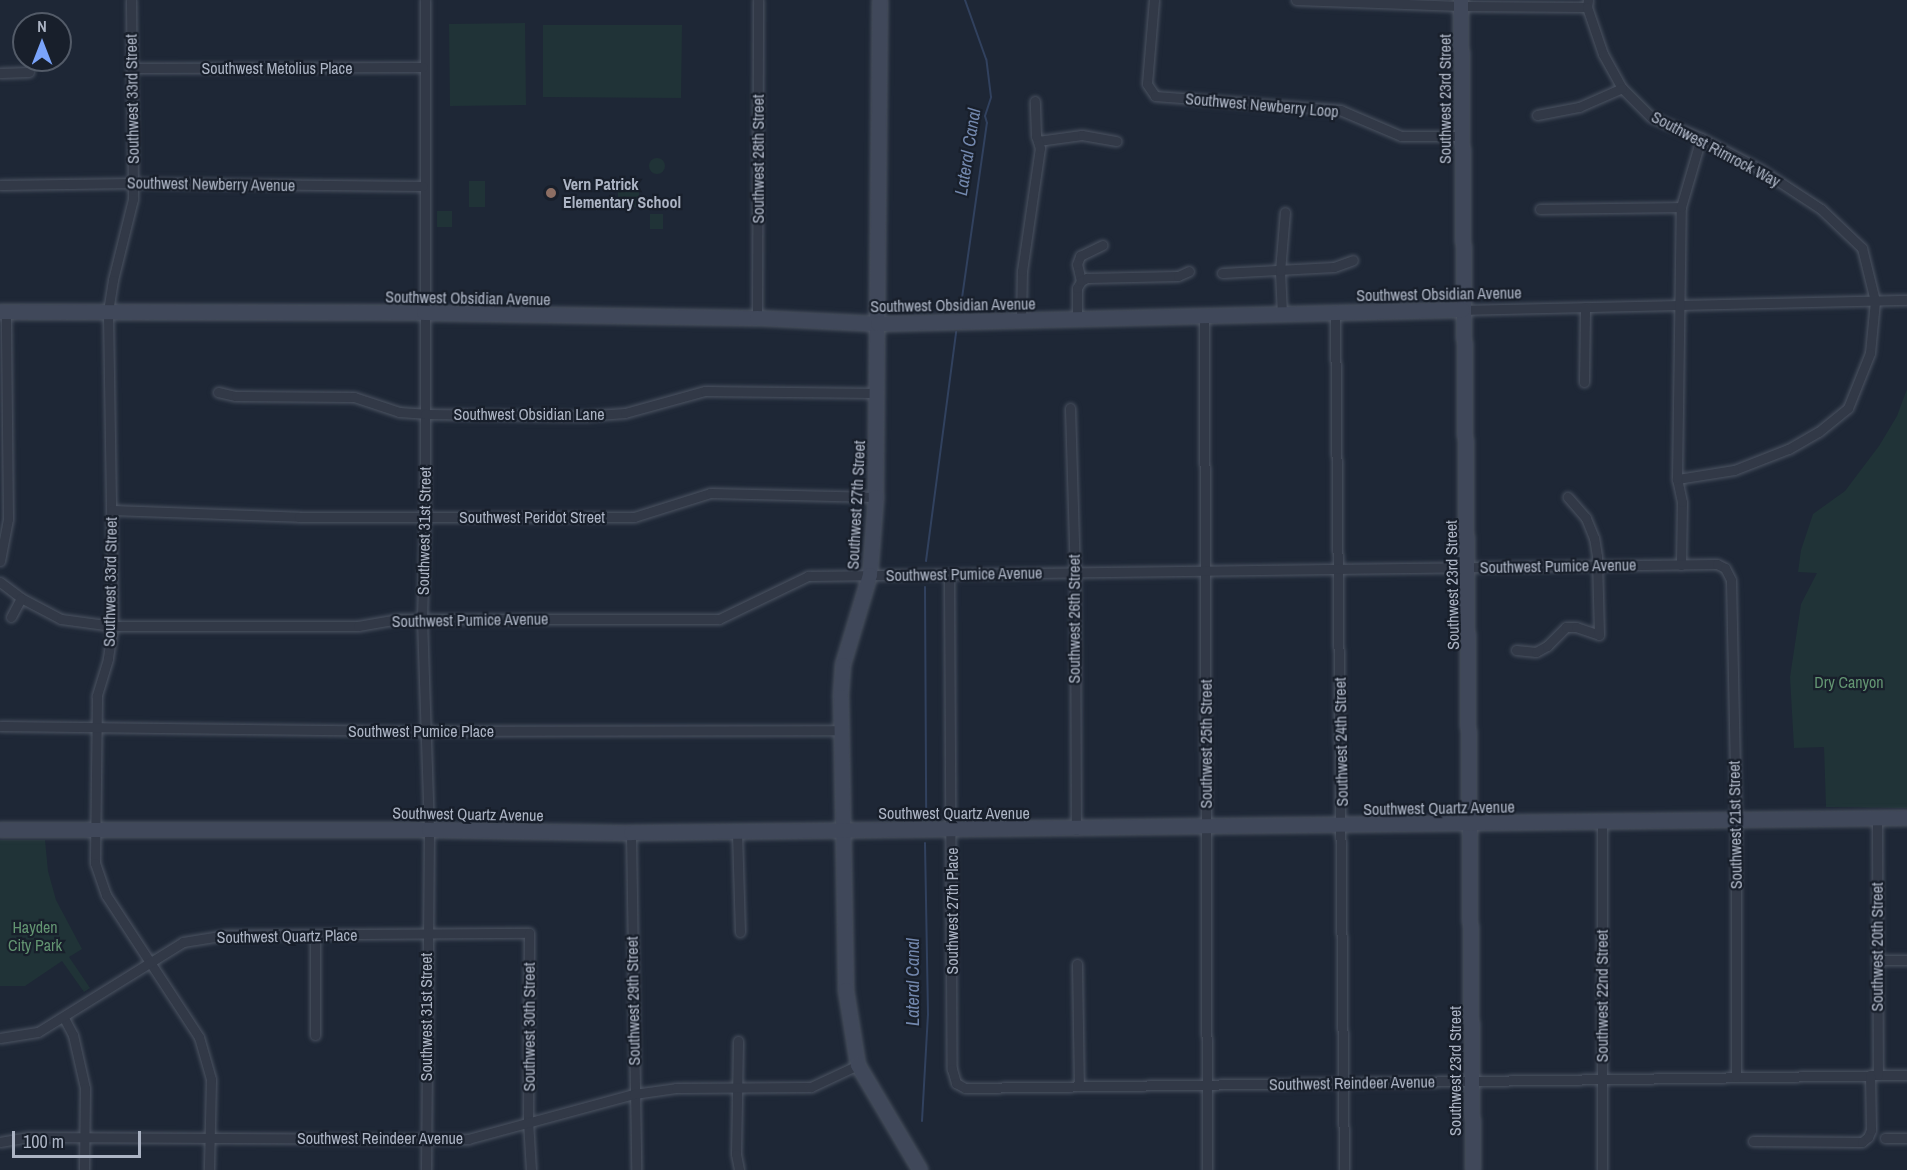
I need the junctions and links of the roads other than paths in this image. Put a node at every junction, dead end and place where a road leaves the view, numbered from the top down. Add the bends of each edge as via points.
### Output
1 (132, 0) edge
2 (425, 0) edge
3 (758, 0) edge
4 (880, 0) edge
5 (1154, 0) edge
6 (1296, 0) edge
7 (1461, 3) edge
8 (1588, 3) edge
9 (423, 67) junction
10 (132, 68) junction
11 (1622, 88) junction
12 (1035, 100) dead end
13 (1537, 115) dead end
14 (1462, 136) junction
15 (1701, 138) junction
16 (1038, 141) junction
17 (1116, 141) dead end
18 (133, 183) junction
19 (0, 185) edge
20 (423, 186) junction
21 (1681, 207) junction
22 (1540, 209) dead end
23 (1285, 212) dead end
24 (1103, 245) dead end
25 (1353, 260) dead end
26 (1188, 271) dead end
27 (1280, 271) junction
28 (1222, 273) dead end
29 (1081, 280) junction
30 (1907, 300) edge
31 (1875, 301) junction
32 (1680, 303) junction
33 (1585, 307) junction
34 (1463, 310) junction
35 (3, 312) edge
36 (108, 313) junction
37 (424, 313) junction
38 (1335, 313) junction
39 (1282, 314) junction
40 (757, 318) junction
41 (1204, 318) junction
42 (1077, 320) junction
43 (1021, 321) junction
44 (878, 324) junction
45 (1584, 382) dead end
46 (218, 392) dead end
47 (877, 393) junction
48 (1070, 408) dead end
49 (425, 414) junction
50 (1677, 479) junction
51 (876, 497) junction
52 (1568, 497) dead end
53 (112, 510) junction
54 (425, 517) junction
55 (0, 561) edge
56 (1681, 565) junction
57 (1597, 566) junction
58 (1469, 568) junction
59 (1338, 570) junction
60 (1206, 571) junction
61 (1075, 573) junction
62 (1729, 573) joint
63 (949, 574) junction
64 (870, 575) junction
65 (0, 582) edge
66 (21, 598) junction
67 (11, 617) dead end
68 (422, 619) junction
69 (113, 626) junction
70 (1516, 650) dead end
71 (0, 726) edge
72 (95, 729) junction
73 (842, 730) junction
74 (425, 731) junction
75 (1907, 818) edge
76 (1736, 819) junction
77 (1877, 819) junction
78 (1602, 822) junction
79 (1471, 824) junction
80 (1342, 825) junction
81 (1206, 827) junction
82 (843, 829) junction
83 (0, 830) edge
84 (96, 830) junction
85 (429, 830) junction
86 (1076, 830) junction
87 (952, 831) junction
88 (737, 832) junction
89 (631, 833) junction
90 (740, 932) dead end
91 (529, 933) joint
92 (315, 935) junction
93 (426, 935) junction
94 (1877, 960) junction
95 (1907, 960) edge
96 (150, 961) junction
97 (1077, 964) dead end
98 (64, 1018) junction
99 (315, 1035) dead end
100 (0, 1038) edge
101 (738, 1041) dead end
102 (858, 1065) junction
103 (952, 1069) joint
104 (1874, 1075) junction
105 (1907, 1075) edge
106 (1736, 1077) junction
107 (1602, 1080) junction
108 (1345, 1081) junction
109 (1472, 1081) junction
110 (1208, 1085) junction
111 (1079, 1086) junction
112 (736, 1088) junction
113 (634, 1094) junction
114 (528, 1121) junction
115 (84, 1137) junction
116 (211, 1138) junction
117 (426, 1138) junction
118 (1885, 1138) dead end
119 (1907, 1138) edge
120 (1753, 1141) dead end
121 (0, 1142) edge
122 (84, 1170) edge
123 (209, 1170) edge
124 (426, 1170) edge
125 (531, 1170) edge
126 (636, 1170) edge
127 (739, 1170) edge
128 (920, 1170) edge
129 (1207, 1170) edge
130 (1344, 1170) edge
131 (1473, 1170) edge
132 (1602, 1170) edge

1 - 10 street, Southwest 33rd Street
2 - 9 street, Southwest 31st Street
3 - 40 street, Southwest 28th Street
4 - 44 street, Southwest 27th Street
5 - 14 street, Southwest Newberry Loop via 1147,84 1155,96 1340,110 1401,136
6 - 7 street
7 - 8 street
7 - 14 street, Southwest 23rd Street
8 - 11 street, Southwest Rimrock Way via 1603,54
9 - 10 street, Southwest Metolius Place
9 - 20 street, Southwest 31st Street
10 - 18 street, Southwest 33rd Street
11 - 13 street via 1579,107
11 - 15 street, Southwest Rimrock Way via 1651,117
12 - 16 street
14 - 34 street, Southwest 23rd Street
15 - 21 street
15 - 31 street, Southwest Rimrock Way via 1760,169 1821,209 1862,248
16 - 17 street via 1082,135
16 - 43 street via 1037,179 1022,271
18 - 19 street, Southwest Newberry Avenue
18 - 20 street, Southwest Newberry Avenue
18 - 36 street, Southwest 33rd Street
20 - 37 street, Southwest 31st Street
21 - 22 street
21 - 32 street
23 - 27 street
24 - 29 street via 1080,256 1077,264
25 - 27 street via 1334,267
26 - 29 street via 1178,276
27 - 28 street
27 - 39 street
29 - 42 street via 1077,288
30 - 31 street, Southwest Obsidian Avenue
31 - 32 street, Southwest Obsidian Avenue
31 - 50 street, Southwest Rimrock Way via 1870,353 1848,408 1788,449 1734,470
32 - 33 street, Southwest Obsidian Avenue
32 - 50 street
33 - 34 street, Southwest Obsidian Avenue
33 - 45 street
34 - 38 street, Southwest Obsidian Avenue
34 - 58 street, Southwest 23rd Street
35 - 36 street, Southwest Obsidian Avenue
35 - 55 street via 8,519
36 - 37 street, Southwest Obsidian Avenue
36 - 53 street, Southwest 33rd Street
37 - 40 street, Southwest Obsidian Avenue
37 - 49 street, Southwest 31st Street
38 - 39 street, Southwest Obsidian Avenue
38 - 59 street, Southwest 24th Street
39 - 41 street, Southwest Obsidian Avenue
40 - 44 street, Southwest Obsidian Avenue
41 - 42 street, Southwest Obsidian Avenue
41 - 60 street, Southwest 25th Street
42 - 43 street, Southwest Obsidian Avenue
43 - 44 street, Southwest Obsidian Avenue
44 - 47 street, Southwest 27th Street
46 - 49 street, Southwest Obsidian Lane via 236,396 354,397 399,412
47 - 49 street, Southwest Obsidian Lane via 705,391 604,415
47 - 51 street, Southwest 27th Street
48 - 61 street, Southwest 26th Street
49 - 54 street, Southwest 31st Street
50 - 56 street via 1682,502
51 - 54 street, Southwest Peridot Street via 710,493 634,517
51 - 64 street, Southwest 27th Street
52 - 57 street via 1586,518 1594,538
53 - 54 street, Southwest Peridot Street
53 - 69 street, Southwest 33rd Street
54 - 68 street, Southwest 31st Street
56 - 57 street, Southwest Pumice Avenue
56 - 62 street, Southwest Pumice Avenue via 1717,564
57 - 58 street, Southwest Pumice Avenue
57 - 70 street via 1599,635 1566,627 1536,652
58 - 59 street, Southwest Pumice Avenue
58 - 79 street, Southwest 23rd Street
59 - 60 street, Southwest Pumice Avenue
59 - 80 street, Southwest 24th Street
60 - 61 street, Southwest Pumice Avenue
60 - 81 street, Southwest 25th Street
61 - 63 street, Southwest Pumice Avenue
61 - 86 street, Southwest 26th Street
62 - 76 street, Southwest 21st Street
63 - 64 street, Southwest Pumice Avenue
63 - 87 street, Southwest 27th Place
64 - 68 street, Southwest Pumice Avenue via 808,576 719,619
64 - 73 street, Southwest 27th Street via 843,665
65 - 66 street, Southwest Pumice Avenue
66 - 67 street
66 - 69 street, Southwest Pumice Avenue via 61,619
68 - 69 street, Southwest Pumice Avenue via 358,626
68 - 74 street, Southwest 31st Street
69 - 72 street, Southwest 33rd Street via 97,696
71 - 72 street, Southwest Pumice Place
72 - 74 street, Southwest Pumice Place
72 - 84 street, Southwest 33rd Street
73 - 74 street, Southwest Pumice Place
73 - 82 street, Southwest 27th Street
74 - 85 street, Southwest 31st Street
75 - 77 street, Southwest Quartz Avenue
76 - 77 street, Southwest Quartz Avenue
76 - 78 street, Southwest Quartz Avenue
76 - 106 street, Southwest 21st Street
77 - 94 street, Southwest 20th Street
78 - 79 street, Southwest Quartz Avenue
78 - 107 street, Southwest 22nd Street
79 - 80 street, Southwest Quartz Avenue
79 - 109 street, Southwest 23rd Street
80 - 81 street, Southwest Quartz Avenue
80 - 108 street, Southwest 24th Street
81 - 86 street, Southwest Quartz Avenue
81 - 110 street, Southwest 25th Street
82 - 87 street, Southwest Quartz Avenue
82 - 88 street, Southwest Quartz Avenue
82 - 102 street, Southwest 27th Street via 846,990
83 - 84 street, Southwest Quartz Avenue
84 - 85 street, Southwest Quartz Avenue
84 - 96 street, Southwest 33rd Street via 95,863 106,895
85 - 89 street, Southwest Quartz Avenue
85 - 93 street, Southwest 31st Street
86 - 87 street, Southwest Quartz Avenue
87 - 103 street, Southwest 27th Place
88 - 89 street, Southwest Quartz Avenue
88 - 90 street
89 - 113 street, Southwest 29th Street
91 - 93 street, Southwest Quartz Place
91 - 114 street, Southwest 30th Street
92 - 93 street, Southwest Quartz Place
92 - 96 street, Southwest Quartz Place via 226,934 183,942
92 - 99 street
93 - 117 street, Southwest 31st Street
94 - 95 street
94 - 104 street, Southwest 20th Street
96 - 98 street, Southwest Quartz Place
96 - 116 street, Southwest 33rd Street via 199,1037 207,1059
97 - 111 street
98 - 100 street, Southwest Quartz Place via 38,1032
98 - 115 street via 73,1035 85,1088
101 - 112 street
102 - 112 street, Southwest Reindeer Avenue via 812,1087
102 - 128 street, Southwest 27th Street
103 - 111 street, Southwest Reindeer Avenue via 956,1083 965,1088
104 - 105 street, Southwest Reindeer Avenue
104 - 106 street, Southwest Reindeer Avenue
104 - 120 street, Southwest 20th Street via 1871,1130 1862,1142
106 - 107 street, Southwest Reindeer Avenue
107 - 109 street, Southwest Reindeer Avenue
107 - 132 street, Southwest 22nd Street
108 - 109 street, Southwest Reindeer Avenue
108 - 110 street, Southwest Reindeer Avenue
108 - 130 street, Southwest 24th Street
109 - 131 street, Southwest 23rd Street
110 - 111 street, Southwest Reindeer Avenue
110 - 129 street, Southwest 25th Street
112 - 113 street, Southwest Reindeer Avenue via 676,1088
112 - 127 street
113 - 114 street, Southwest Reindeer Avenue
113 - 126 street, Southwest 29th Street
114 - 117 street, Southwest Reindeer Avenue via 468,1139
114 - 125 street, Southwest 30th Street
115 - 116 street, Southwest Reindeer Avenue
115 - 121 street, Southwest Reindeer Avenue via 29,1137
115 - 122 street
116 - 117 street, Southwest Reindeer Avenue
116 - 123 street, Southwest 33rd Street
117 - 124 street, Southwest 31st Street
118 - 119 street

